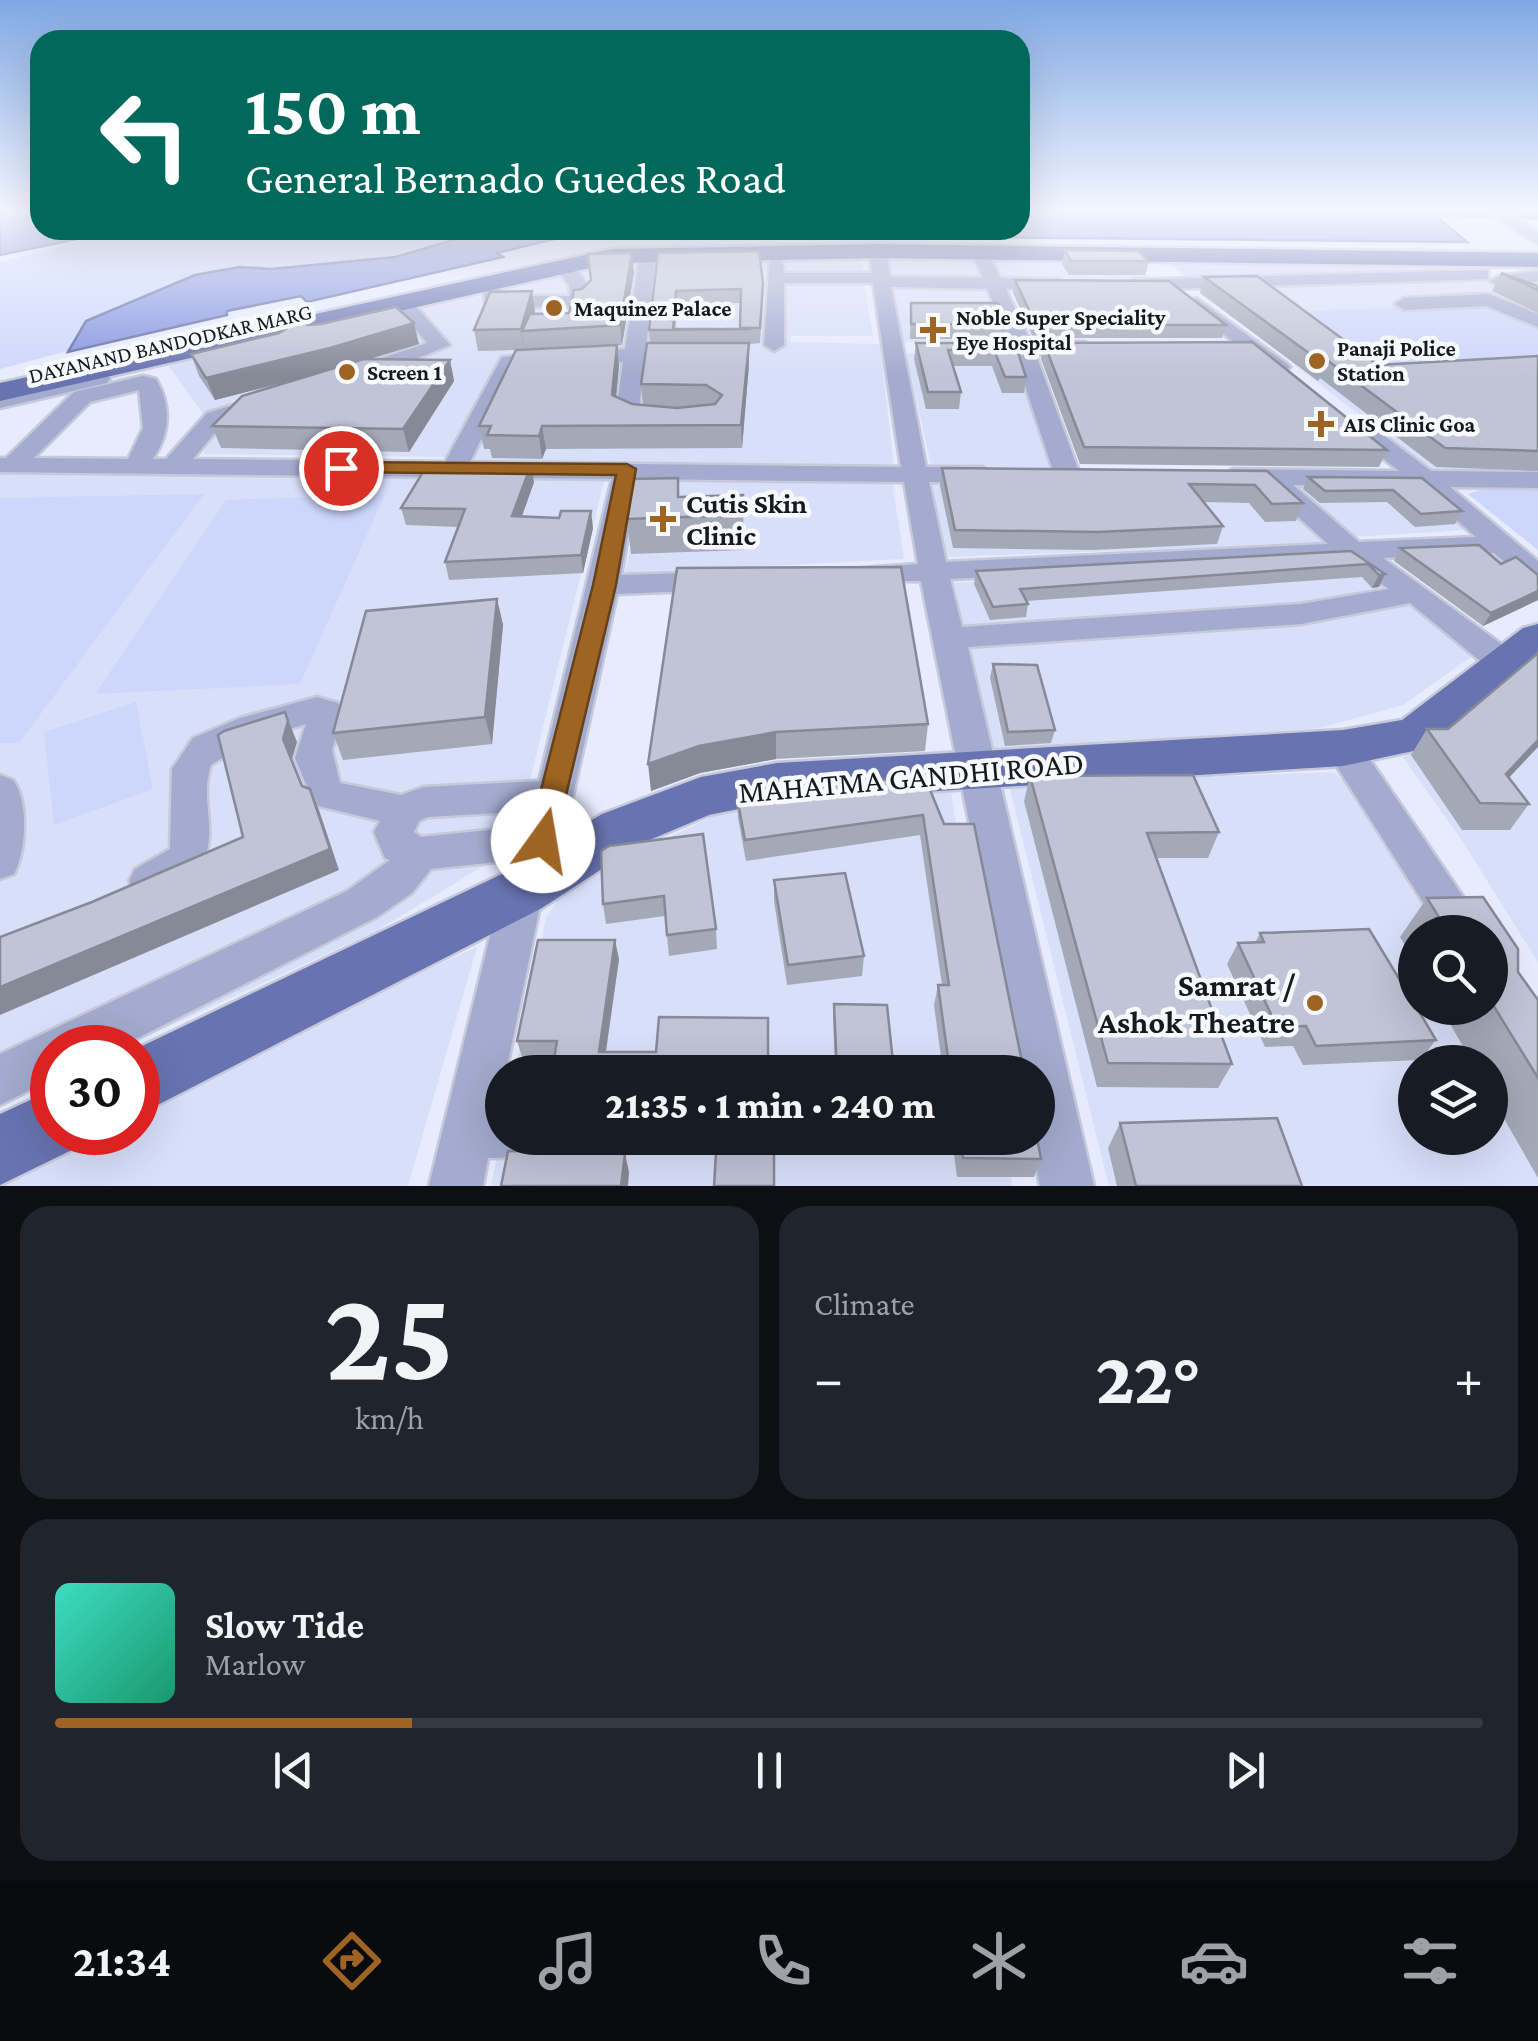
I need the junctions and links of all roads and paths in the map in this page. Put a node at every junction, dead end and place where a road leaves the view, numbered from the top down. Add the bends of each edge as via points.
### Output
1 (571, 265) edge
2 (571, 265) edge
3 (573, 265) edge
4 (577, 265) edge
5 (647, 265) edge
6 (775, 265) edge
7 (879, 265) edge
8 (985, 265) edge
9 (1150, 265) edge
10 (1459, 265) edge
11 (1538, 276) edge
12 (775, 278) junction
13 (1490, 278) junction
14 (880, 280) junction
15 (992, 284) junction
16 (1072, 284) edge
17 (1111, 284) edge
18 (1171, 285) junction
19 (494, 290) junction
20 (1538, 297) edge
21 (1404, 304) dead end
22 (396, 310) junction
23 (1538, 321) edge
24 (326, 322) junction
25 (774, 345) dead end
26 (1023, 348) junction
27 (1100, 348) edge
28 (1215, 348) edge
29 (1253, 348) junction
30 (948, 349) edge
31 (638, 353) junction
32 (59, 378) junction
33 (342, 379) edge
34 (1300, 384) edge
35 (1, 389) edge
36 (287, 396) edge
37 (1332, 408) edge
38 (671, 418) edge
39 (15, 459) edge
40 (142, 459) junction
41 (455, 467) junction
42 (172, 468) junction
43 (627, 469) junction
44 (917, 474) junction
45 (1011, 476) edge
46 (1069, 477) edge
47 (1208, 477) edge
48 (1268, 477) junction
49 (1426, 480) junction
50 (1538, 480) edge
51 (1503, 544) junction
52 (1351, 550) junction
53 (934, 572) junction
54 (837, 576) edge
55 (1538, 576) edge
56 (740, 580) edge
57 (604, 585) junction
58 (1416, 594) junction
59 (949, 638) junction
60 (1521, 650) edge
61 (1342, 748) junction
62 (980, 769) junction
63 (0, 790) edge
64 (554, 795) junction
65 (404, 811) junction
66 (543, 841) junction
67 (420, 854) junction
68 (0, 862) edge
69 (522, 891) junction
70 (118, 894) edge
71 (1455, 915) edge
72 (114, 1025) edge
73 (498, 1055) edge
74 (30, 1065) edge
75 (160, 1071) edge
76 (0, 1080) edge
77 (485, 1134) edge
78 (30, 1135) edge
79 (0, 1150) edge
80 (456, 1186) edge
81 (1067, 1186) edge

1 - 24 main road
2 - 32 main road, DAYANAND BANDODKAR MARG
3 - 19 street
4 - 19 street via 575,302 497,303
5 - 31 street
6 - 12 street
7 - 14 street
8 - 15 street
9 - 18 street
10 - 13 main road
11 - 13 street
12 - 14 street
12 - 25 street
13 - 18 street
13 - 20 main road
14 - 15 street
14 - 44 street via 902,349
15 - 16 street
15 - 26 street
17 - 18 street
18 - 29 street
19 - 22 street
21 - 23 street via 1488,300
22 - 24 street
22 - 33 street via 441,343 438,348
24 - 32 main road
26 - 27 street
26 - 30 street
26 - 46 street
28 - 29 street
29 - 34 street
31 - 38 street via 628,414
31 - 41 street via 509,361
32 - 35 main road
36 - 42 street via 215,418
37 - 49 street
39 - 40 street
39 - 40 street via 82,397 143,383 160,412
40 - 42 street
41 - 42 street
41 - 43 street
43 - 44 street
43 - 57 street
44 - 45 street
44 - 53 street
47 - 48 street
48 - 49 street
48 - 52 street
49 - 50 street
49 - 51 street
51 - 52 street
51 - 55 street
52 - 53 street
52 - 58 street
53 - 54 street
53 - 59 street
56 - 57 street
57 - 64 street
58 - 59 street via 1301,614
58 - 60 street
59 - 62 street
60 - 61 main road, MAHATMA GANDHI ROAD via 1416,735
61 - 62 main road, MAHATMA GANDHI ROAD
61 - 71 street
62 - 69 main road, MAHATMA GANDHI ROAD via 777,782 701,797 620,829
62 - 81 street
63 - 68 street
64 - 65 street via 423,802
64 - 66 street
65 - 67 street via 394,832 399,846
65 - 70 street via 328,796 312,767 326,722 326,712 317,709 217,740 196,758 188,778 191,849 183,863
66 - 67 street
66 - 69 street
67 - 72 street via 362,904
69 - 73 street
69 - 75 main road, MAHATMA GANDHI ROAD
74 - 76 street
77 - 80 street
78 - 79 main road

